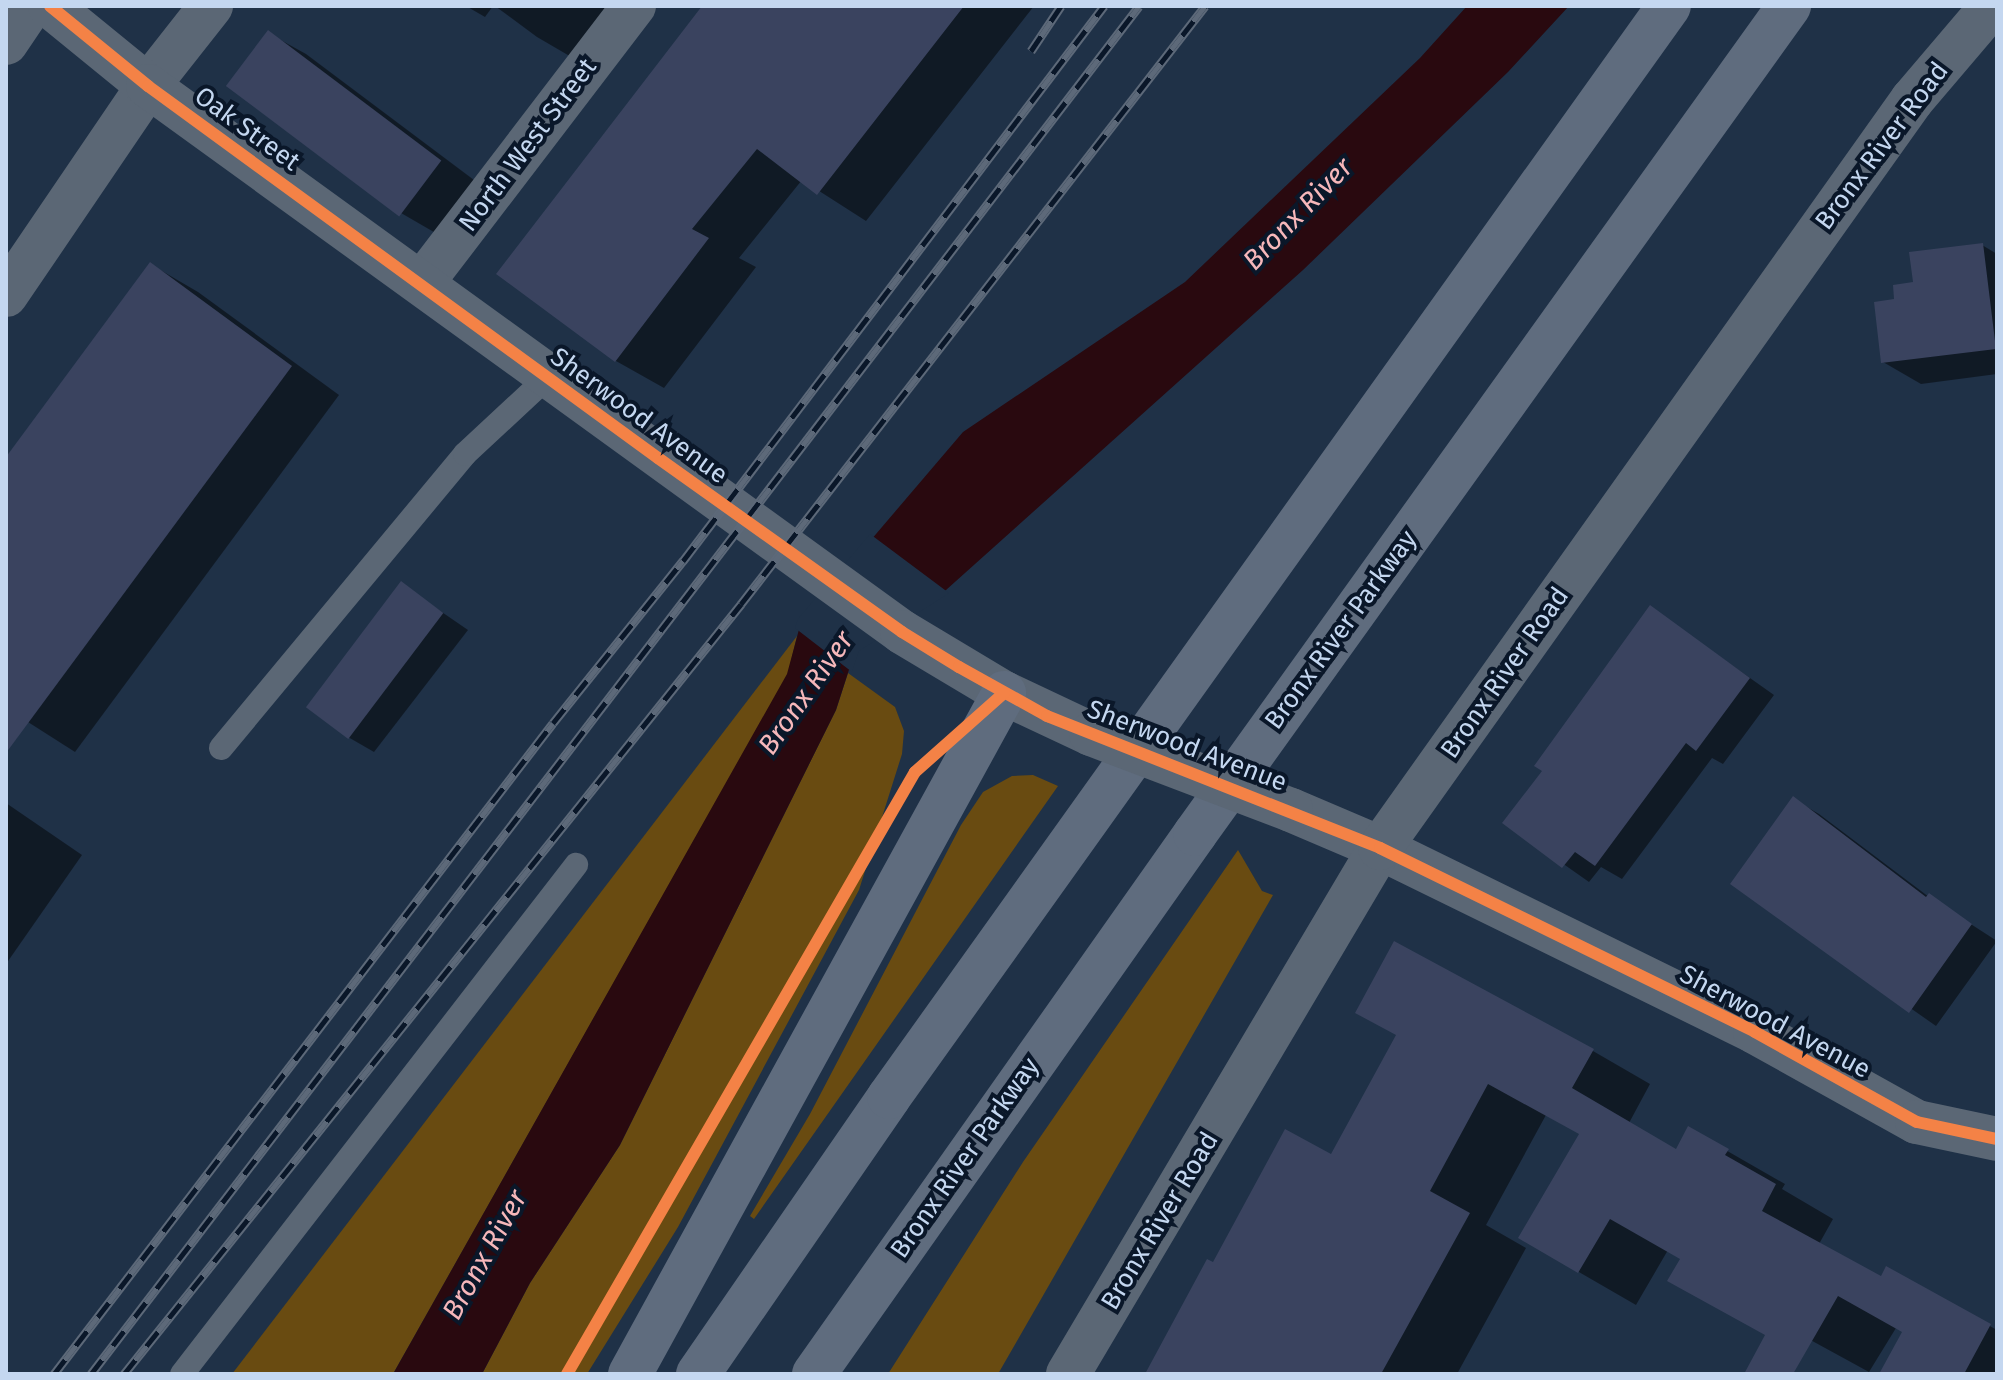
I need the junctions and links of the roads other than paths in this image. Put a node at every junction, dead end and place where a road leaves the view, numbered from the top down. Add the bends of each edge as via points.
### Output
1 (31, 6) edge
2 (50, 6) edge
3 (211, 6) edge
4 (634, 6) edge
5 (1669, 6) edge
6 (1789, 6) edge
7 (1992, 6) edge
8 (6, 43) edge
9 (148, 86) junction
10 (422, 283) junction
11 (6, 295) edge
12 (548, 377) junction
13 (1004, 693) junction
14 (221, 748) dead end
15 (1380, 848) junction
16 (576, 865) dead end
17 (1997, 1139) edge
18 (182, 1374) edge
19 (630, 1374) edge
20 (698, 1374) edge
21 (814, 1374) edge
22 (1068, 1374) edge

1 - 8 street
2 - 9 street, Oak Street
3 - 9 street
4 - 10 street, North West Street
5 - 20 highway via 898,1084
6 - 21 highway, Bronx River Parkway
7 - 15 street, Bronx River Road via 1912,100
9 - 10 street, Oak Street
9 - 11 street
10 - 12 street, Sherwood Avenue
12 - 13 street, Sherwood Avenue via 925,647
12 - 14 lane via 465,454
13 - 15 street, Sherwood Avenue, bridge via 1091,734
13 - 19 highway
15 - 17 street, Sherwood Avenue via 1755,1032 1917,1122
15 - 22 street, Bronx River Road
16 - 18 lane

